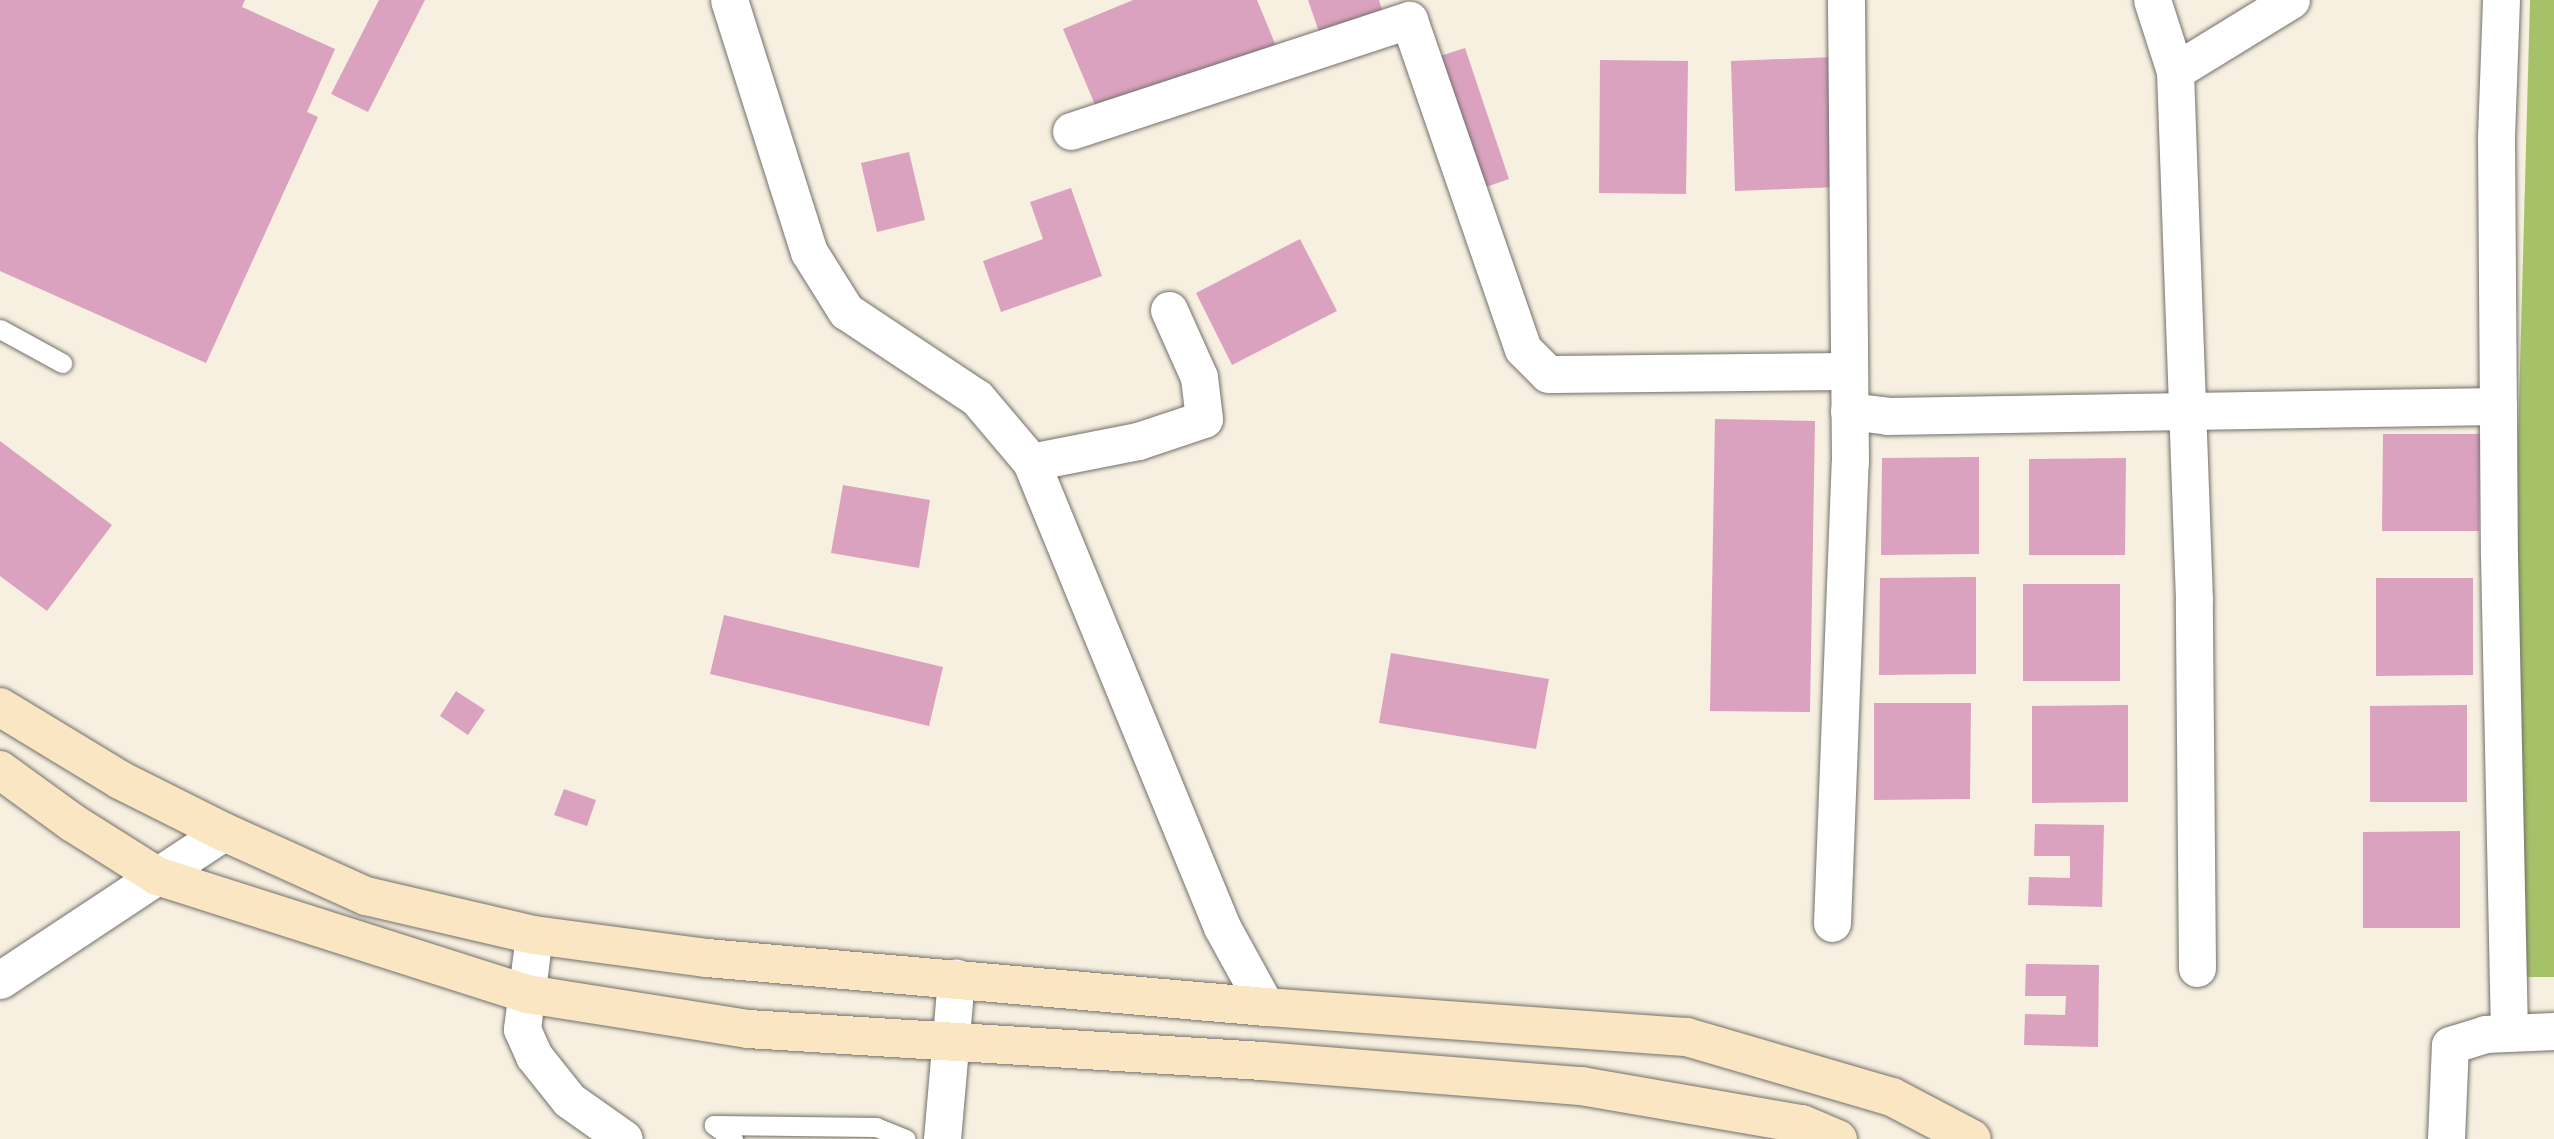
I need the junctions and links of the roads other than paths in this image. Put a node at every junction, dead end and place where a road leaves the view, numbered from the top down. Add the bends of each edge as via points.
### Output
1 (729, 0) edge
2 (1846, 0) edge
3 (2152, 0) edge
4 (2291, 0) edge
5 (2501, 0) edge
6 (2175, 71) junction
7 (1071, 131) dead end
8 (1169, 310) dead end
9 (0, 329) edge
10 (62, 363) dead end
11 (1849, 370) junction
12 (2498, 406) junction
13 (1849, 411) junction
14 (2187, 411) junction
15 (1031, 462) junction
16 (0, 707) edge
17 (0, 770) edge
18 (224, 832) junction
19 (157, 876) junction
20 (1832, 923) dead end
21 (534, 935) junction
22 (2197, 968) dead end
23 (956, 978) junction
24 (0, 980) edge
25 (527, 994) junction
26 (1266, 1007) junction
27 (2554, 1031) edge
28 (2509, 1033) junction
29 (950, 1040) junction
30 (624, 1139) edge
31 (733, 1139) edge
32 (906, 1139) edge
33 (942, 1139) edge
34 (1838, 1139) edge
35 (1972, 1139) edge
36 (2446, 1139) edge

1 - 15 street via 809,252 846,311 977,398
2 - 11 street
3 - 6 street
4 - 6 street
5 - 12 street via 2496,138
6 - 14 street
7 - 11 street via 1409,20 1523,349 1548,374
8 - 15 street via 1199,377 1204,419 1138,442
9 - 10 lane
11 - 13 street
12 - 14 street
12 - 28 street
13 - 14 street via 1887,416
13 - 20 street
14 - 22 street via 2194,600
15 - 26 street via 1222,927
16 - 18 main road via 120,780
17 - 19 main road
18 - 19 street
18 - 21 main road via 366,897
19 - 24 street
19 - 25 main road
21 - 23 main road via 707,958
21 - 25 street
23 - 26 main road
23 - 29 street
25 - 29 main road via 748,1029
25 - 30 street via 522,1029 534,1056 569,1100
26 - 35 main road via 1687,1037 1892,1097
27 - 28 street
28 - 36 street via 2485,1034 2450,1045
29 - 33 street
29 - 34 main road via 1581,1086 1802,1124
31 - 32 lane via 714,1125 876,1127

